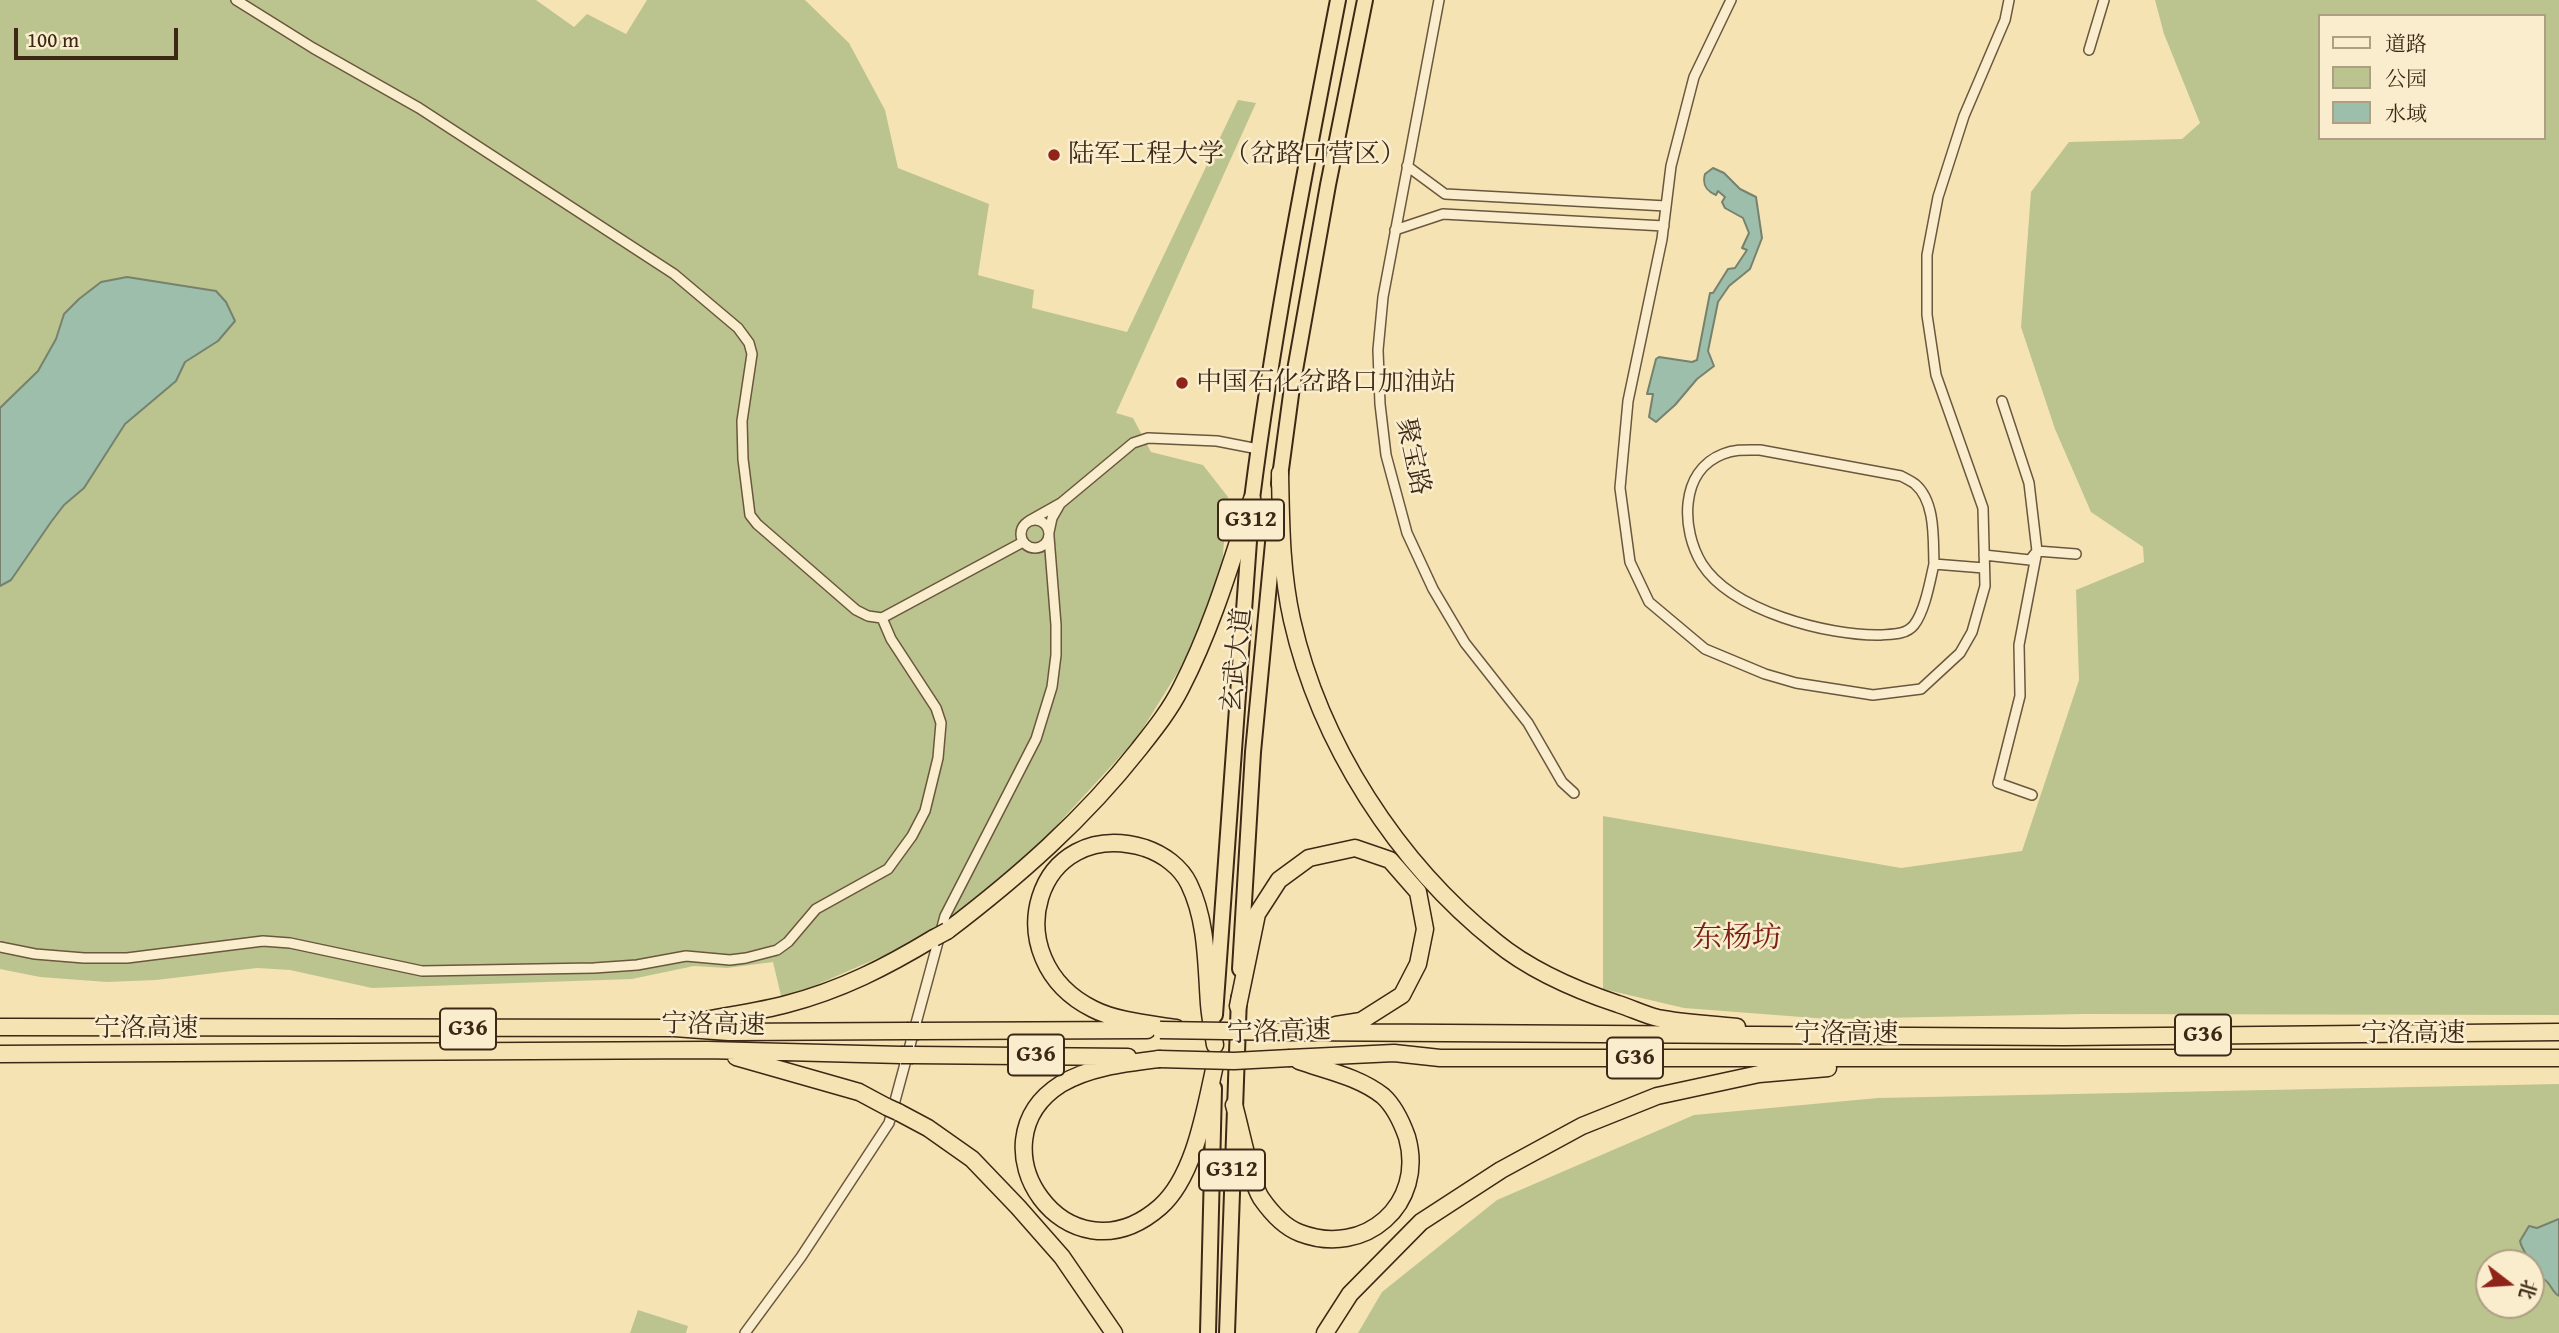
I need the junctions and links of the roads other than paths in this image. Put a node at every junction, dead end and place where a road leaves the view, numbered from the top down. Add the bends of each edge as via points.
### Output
1 (236, 0) edge
2 (1338, 0) edge
3 (1365, 0) edge
4 (1439, 0) edge
5 (1731, 0) edge
6 (2009, 0) edge
7 (2104, 0) edge
8 (2089, 50) dead end
9 (1407, 166) junction
10 (1666, 206) junction
11 (1664, 226) junction
12 (1395, 230) junction
13 (2002, 401) dead end
14 (1258, 449) junction
15 (1280, 472) junction
16 (1252, 499) junction
17 (1061, 503) junction
18 (1030, 521) junction
19 (1049, 534) junction
20 (1027, 545) junction
21 (2037, 551) junction
22 (2076, 554) dead end
23 (1984, 555) junction
24 (1052, 564) junction
25 (1934, 564) junction
26 (1984, 568) junction
27 (882, 618) junction
28 (1574, 793) dead end
29 (2032, 795) dead end
30 (0, 947) edge
31 (1238, 1006) junction
32 (0, 1027) edge
33 (674, 1028) junction
34 (1160, 1028) junction
35 (1291, 1032) junction
36 (2559, 1032) edge
37 (1848, 1036) junction
38 (1215, 1045) junction
39 (707, 1050) junction
40 (0, 1054) edge
41 (1290, 1058) junction
42 (2559, 1058) edge
43 (1159, 1059) junction
44 (1980, 1059) junction
45 (1215, 1065) junction
46 (1234, 1105) junction
47 (745, 1333) edge
48 (1114, 1333) edge
49 (1208, 1333) edge
50 (1227, 1333) edge
51 (1325, 1333) edge

1 - 27 street via 419,108 674,274 738,328 752,354 742,421 750,515 845,602 868,616
2 - 14 highway, 玄武大道 / G312
3 - 15 highway, 玄武大道 / G312 via 1323,212
4 - 9 street, 聚宝路
5 - 10 street via 1694,77 1671,166
6 - 23 street via 1941,185 1927,255 1927,315 1936,375 1983,508
7 - 8 street
9 - 10 street via 1445,194
9 - 12 street, 聚宝路
10 - 11 street
11 - 12 street via 1443,214
11 - 26 street via 1628,401 1620,488 1630,562 1649,602 1705,649 1765,674 1873,695 1921,689 1960,653 1972,632
12 - 28 street, 聚宝路 via 1379,337 1380,404 1386,455 1407,533 1433,590 1465,643 1528,723 1562,782
13 - 21 street via 2029,483
14 - 16 highway, 玄武大道 / G312
14 - 17 street via 1217,441 1148,438 1133,443
15 - 31 highway, 玄武大道 / G312 via 1254,752
15 - 37 highway via 1282,565 1306,670 1359,787 1400,846 1450,902 1497,943 1533,966 1594,996 1658,1018
16 - 33 highway via 1228,575 1181,690 1111,785 1050,846 940,934 882,970 785,1004
16 - 38 highway, 玄武大道 / G312
17 - 18 street
17 - 19 street
18 - 19 street via 1042,522
18 - 20 street via 1021,530
19 - 20 street via 1042,547
19 - 24 street
20 - 24 street
20 - 27 street
21 - 22 street
21 - 23 street via 2031,560
21 - 29 street via 2019,645 2020,696 1998,783
23 - 26 street
24 - 47 street via 1056,645 1052,687 1037,738 945,916 889,1123
25 - 25 street via 1925,499 1916,484 1900,476 1740,450 1705,465 1690,488 1686,505 1690,536 1703,565 1725,587 1757,607 1812,628 1900,634 1914,625
25 - 26 street
27 - 30 street via 941,723 925,811 888,869 816,909 777,950 730,960 686,956 594,968 422,971 276,942 127,958 60,957
31 - 35 highway via 1257,914 1279,880 1309,858 1354,848 1391,860 1418,892 1425,929 1418,964 1402,995 1362,1021
31 - 46 highway, 玄武大道 / G312
32 - 33 highway, 宁洛高速 / G36
33 - 34 highway, 宁洛高速 / G36 via 729,1032
34 - 35 highway, 宁洛高速 / G36, bridge
34 - 38 highway via 1094,1010 1067,991 1040,953 1036,910 1044,886 1075,853 1098,845 1128,843 1168,858 1188,881 1199,910 1207,956
35 - 37 highway, 宁洛高速 / G36
36 - 37 highway, 宁洛高速 / G36
38 - 45 highway, 玄武大道 / G312
39 - 40 highway, 宁洛高速 / G36
39 - 43 highway, 宁洛高速 / G36
39 - 48 highway via 859,1092 928,1128 972,1159 1018,1207 1062,1257
41 - 43 highway, 宁洛高速 / G36, bridge
41 - 44 highway, 宁洛高速 / G36 via 1395,1053 1440,1058
41 - 46 highway via 1356,1080 1384,1097 1403,1123 1411,1153 1408,1185 1395,1211 1378,1227 1330,1239 1299,1233 1277,1218 1258,1195
42 - 44 highway, 宁洛高速 / G36
43 - 45 highway via 1117,1064 1086,1074 1062,1084 1040,1103 1025,1137 1028,1176 1048,1210 1073,1226 1114,1231 1160,1207 1191,1157
44 - 51 highway via 1759,1074 1657,1096 1582,1126 1501,1170 1421,1222 1350,1294
45 - 49 highway, 玄武大道 / G312
46 - 50 highway, 玄武大道 / G312

